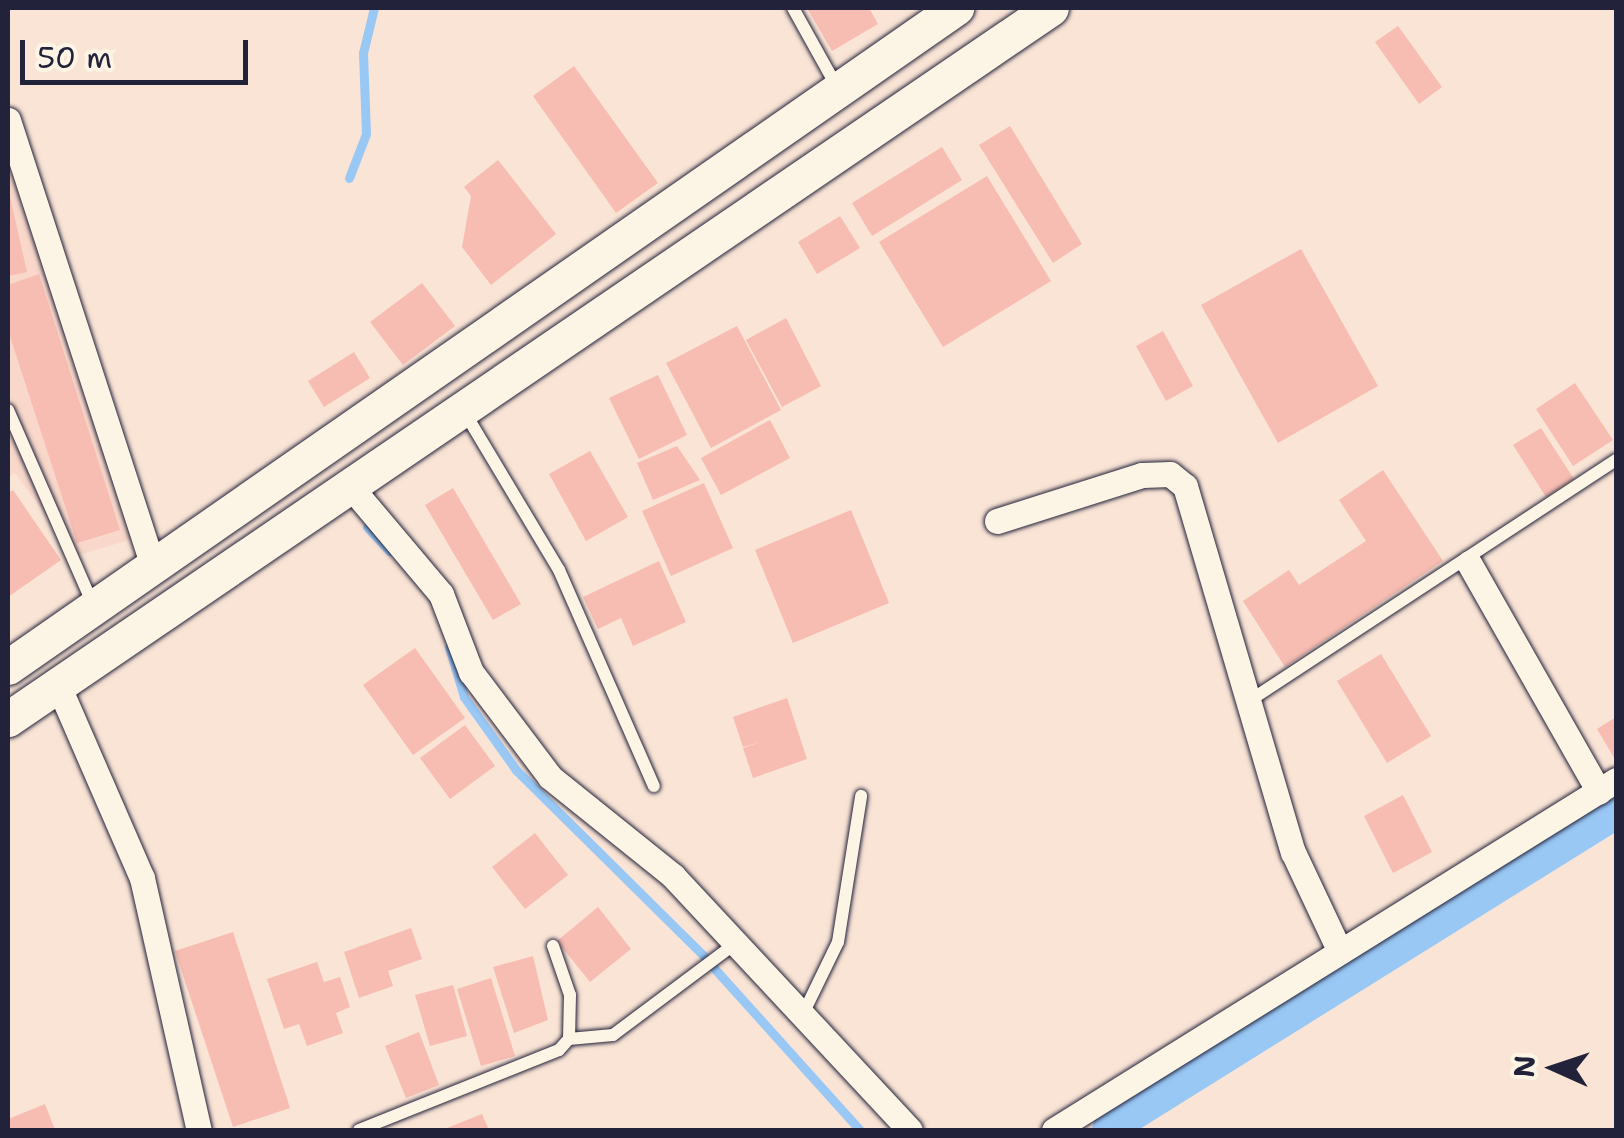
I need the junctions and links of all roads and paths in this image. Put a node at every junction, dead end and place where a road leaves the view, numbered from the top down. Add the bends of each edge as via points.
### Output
1 (793, 8) edge
2 (956, 8) edge
3 (1051, 8) edge
4 (839, 91) junction
5 (8, 120) edge
6 (8, 410) edge
7 (465, 413) junction
8 (1616, 460) edge
9 (350, 486) junction
10 (998, 521) dead end
11 (1469, 563) junction
12 (153, 567) junction
13 (94, 608) junction
14 (8, 667) edge
15 (58, 685) junction
16 (1249, 701) junction
17 (8, 719) edge
18 (654, 786) dead end
19 (1608, 786) edge
20 (861, 796) dead end
21 (737, 942) junction
22 (553, 946) dead end
23 (1340, 952) junction
24 (804, 1012) junction
25 (569, 1039) junction
26 (199, 1130) edge
27 (359, 1130) edge
28 (910, 1130) edge
29 (1054, 1130) edge

1 - 4 lane
2 - 4 main road
3 - 7 main road
4 - 12 main road
5 - 12 street
6 - 13 lane
7 - 9 main road
7 - 18 lane via 560,570
8 - 11 lane
9 - 15 main road
9 - 21 street via 442,594 470,672 550,777 672,876
10 - 16 street via 1170,474 1185,486
11 - 16 lane
11 - 19 street
12 - 13 main road
13 - 14 main road
15 - 17 main road
15 - 26 street via 142,878
16 - 23 street via 1293,852
19 - 23 street
20 - 24 lane via 838,942
21 - 24 street
21 - 25 lane via 613,1035
22 - 25 lane via 570,995
23 - 29 street
24 - 28 street
25 - 27 lane via 543,1061

